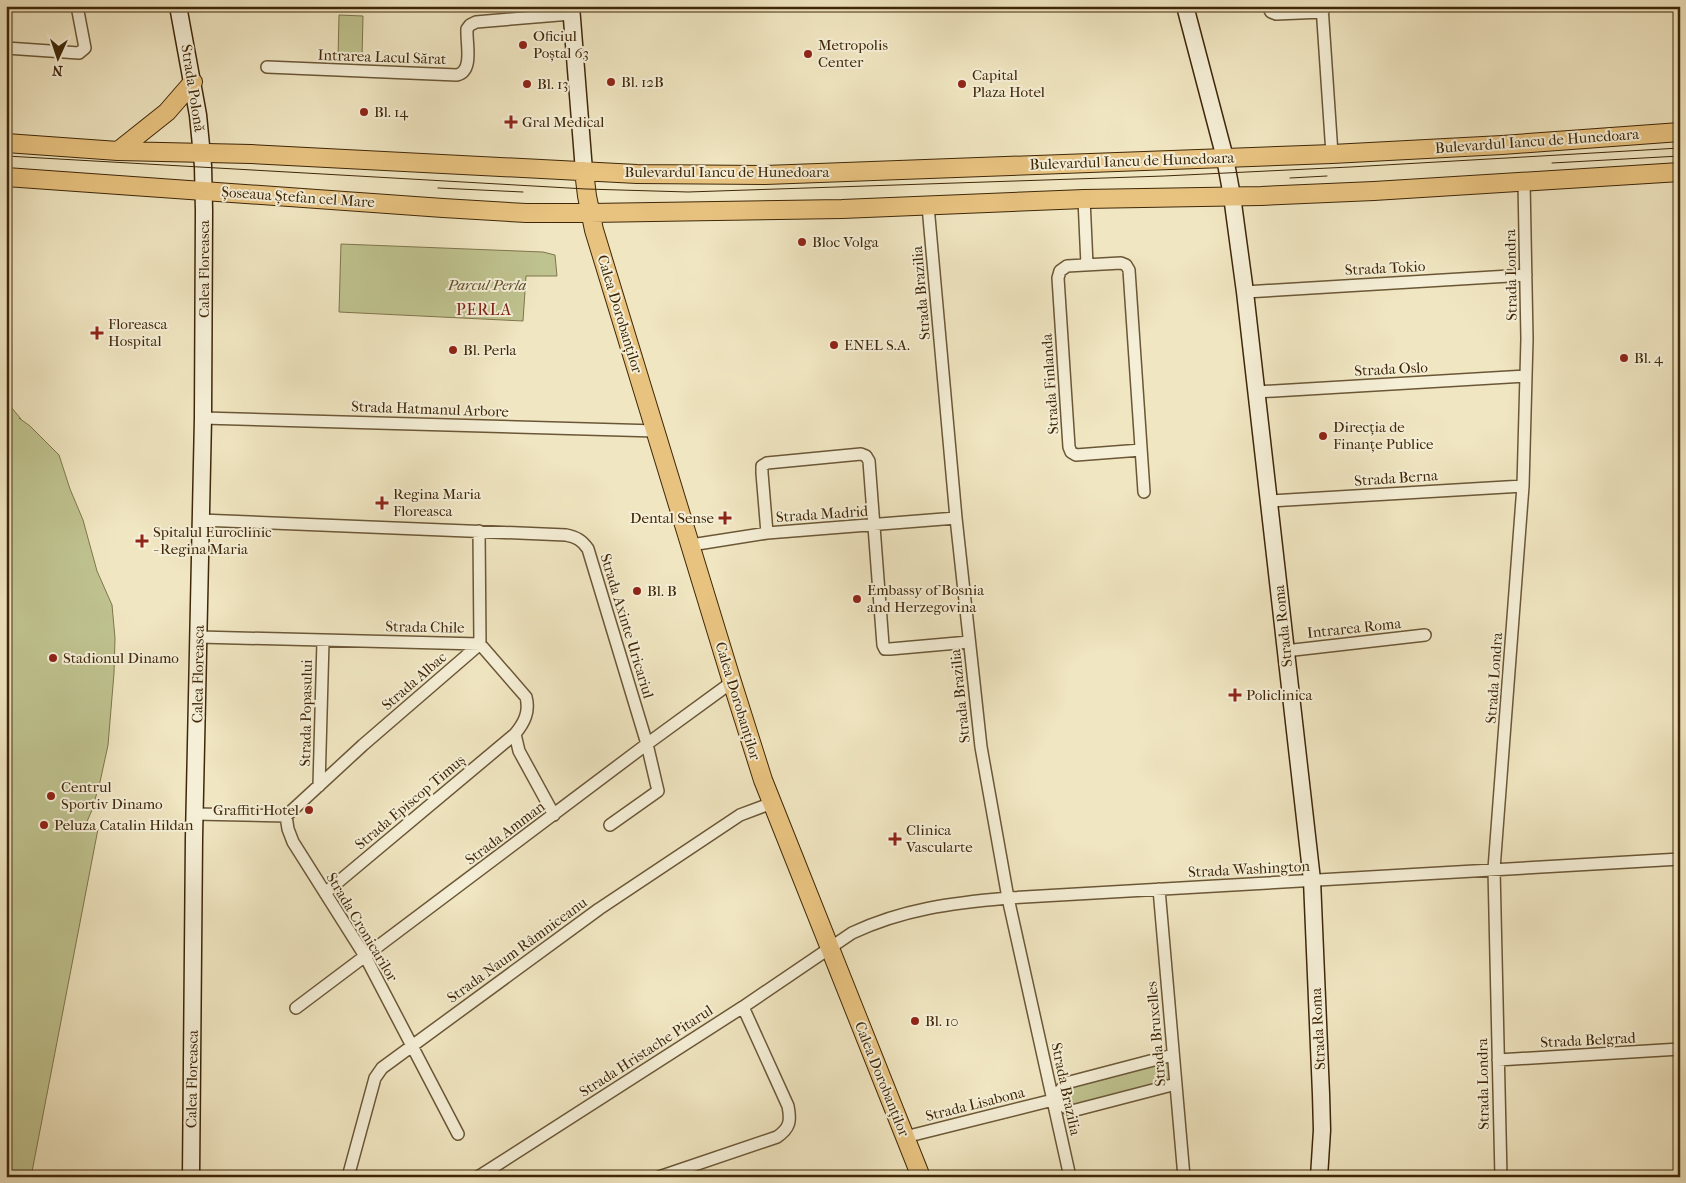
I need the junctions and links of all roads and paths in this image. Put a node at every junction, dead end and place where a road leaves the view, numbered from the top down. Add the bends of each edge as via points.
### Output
1 (77, 6) edge
2 (178, 6) edge
3 (1185, 6) edge
4 (1268, 6) edge
5 (1322, 9) edge
6 (571, 10) edge
7 (6, 48) edge
8 (267, 67) dead end
9 (193, 82) junction
10 (1680, 132) edge
11 (6, 143) edge
12 (118, 151) junction
13 (1332, 154) junction
14 (1225, 158) junction
15 (203, 162) junction
16 (584, 171) junction
17 (1680, 172) edge
18 (6, 176) edge
19 (1524, 182) junction
20 (204, 190) junction
21 (1232, 196) junction
22 (1084, 199) junction
23 (928, 206) junction
24 (590, 213) junction
25 (1087, 265) junction
26 (1526, 275) junction
27 (1245, 292) junction
28 (1526, 376) junction
29 (1256, 392) junction
30 (203, 418) junction
31 (656, 431) junction
32 (1141, 450) junction
33 (1524, 486) junction
34 (1144, 492) dead end
35 (1269, 501) junction
36 (956, 518) junction
37 (201, 520) junction
38 (874, 525) junction
39 (479, 532) junction
40 (767, 533) junction
41 (691, 545) junction
42 (1425, 636) dead end
43 (199, 637) junction
44 (323, 641) junction
45 (969, 642) junction
46 (480, 644) junction
47 (1285, 650) junction
48 (732, 682) junction
49 (515, 734) junction
50 (647, 744) junction
51 (319, 786) junction
52 (772, 803) junction
53 (195, 814) junction
54 (554, 815) junction
55 (286, 816) junction
56 (610, 825) dead end
57 (1680, 858) edge
58 (1494, 869) junction
59 (1312, 880) junction
60 (1159, 889) junction
61 (325, 893) junction
62 (1008, 898) junction
63 (829, 948) junction
64 (365, 956) junction
65 (742, 1007) junction
66 (296, 1008) dead end
67 (412, 1047) junction
68 (1680, 1049) edge
69 (1173, 1054) junction
70 (1498, 1060) junction
71 (1176, 1084) junction
72 (1053, 1100) junction
73 (458, 1134) dead end
74 (905, 1137) junction
75 (480, 1176) edge
76 (191, 1177) edge
77 (348, 1177) edge
78 (660, 1177) edge
79 (921, 1177) edge
80 (1070, 1177) edge
81 (1184, 1177) edge
82 (1319, 1177) edge
83 (1501, 1177) edge

1 - 7 street via 83,51
2 - 9 street, Strada Polonă
3 - 14 street, Strada Roma
4 - 5 street via 1276,14
5 - 13 street
6 - 8 street, Intrarea Lacul Sărat via 470,25 467,29 467,64 462,74
6 - 16 street
9 - 12 main road via 166,112
9 - 15 street, Strada Polonă
10 - 13 main road, Bulevardul Iancu de Hunedoara
11 - 12 main road
12 - 15 main road
13 - 14 main road, Bulevardul Iancu de Hunedoara
14 - 16 main road, Bulevardul Iancu de Hunedoara via 765,175
14 - 21 street, Strada Roma
15 - 16 main road via 251,154
15 - 20 street, Calea Floreasca
16 - 24 main road, Calea Dorobanților
17 - 19 main road
18 - 20 main road, Șoseaua Ștefan cel Mare
19 - 21 main road
19 - 26 street, Strada Londra
20 - 24 main road, Șoseaua Ștefan cel Mare via 519,212
20 - 30 street, Calea Floreasca
21 - 22 main road
21 - 27 street, Strada Roma
22 - 23 main road
22 - 25 street
23 - 24 main road
23 - 36 street, Strada Brazilia
24 - 31 main road, Calea Dorobanților
25 - 32 street, Strada Finlanda via 1121,263 1129,270
25 - 32 street, Strada Finlanda via 1067,266 1060,271 1058,278 1070,452 1076,455
26 - 27 street, Strada Tokio
26 - 28 street, Strada Londra
27 - 29 street, Strada Roma
28 - 29 street, Strada Oslo
28 - 33 street, Strada Londra
29 - 35 street, Strada Roma
30 - 31 street, Strada Hatmanul Arbore
30 - 37 street, Calea Floreasca
31 - 41 main road, Calea Dorobanților
32 - 34 street, Strada Finlanda
33 - 35 street, Strada Berna
33 - 58 street, Strada Londra
35 - 47 street, Strada Roma
36 - 38 street, Strada Madrid
36 - 45 street, Strada Brazilia
37 - 39 street, Strada Axinte Uricariul
37 - 43 street, Calea Floreasca
38 - 40 street, Strada Madrid
38 - 40 street via 869,461 861,454 767,462 762,466
38 - 45 street via 885,649
39 - 46 street
39 - 50 street, Strada Axinte Uricariul via 566,535 584,543
40 - 41 street, Strada Madrid
41 - 48 main road, Calea Dorobanților
42 - 47 street, Intrarea Roma
43 - 44 street, Strada Chile
43 - 53 street, Calea Floreasca
44 - 46 street, Strada Chile
44 - 51 street, Strada Popasului
45 - 62 street, Strada Brazilia via 981,747
46 - 49 street, Strada Chile via 526,697 527,714
46 - 51 street, Strada Albac
47 - 59 street, Strada Roma
48 - 50 street, Strada Amman
48 - 52 main road, Calea Dorobanților
49 - 54 street via 519,751
49 - 61 street, Strada Episcop Timuș
50 - 54 street, Strada Amman
50 - 56 street, Strada Axinte Uricariul via 658,791
51 - 55 street, Strada Albac
52 - 63 main road, Calea Dorobanților
52 - 67 street, Strada Naum Râmniceanu via 740,815 599,909
53 - 55 street
53 - 76 street, Calea Floreasca
54 - 64 street, Strada Amman
55 - 61 street, Strada Cronicarilor via 293,842
57 - 58 street, Strada Washington
58 - 59 street, Strada Washington
58 - 70 street, Strada Londra
59 - 60 street, Strada Washington
59 - 82 street, Strada Roma via 1322,1094
60 - 62 street, Strada Washington
60 - 69 street, Strada Bruxelles
61 - 64 street, Strada Cronicarilor
62 - 63 street, Strada Washington via 948,903 902,914 866,926
62 - 72 street, Strada Brazilia
63 - 65 street, Strada Hristache Pitarul
63 - 74 main road, Calea Dorobanților
64 - 66 street, Strada Amman
64 - 67 street, Strada Cronicarilor
65 - 75 street, Strada Hristache Pitarul
65 - 78 street via 788,1106 790,1118 787,1127 777,1137
67 - 73 street, Strada Cronicarilor
67 - 77 street, Strada Naum Râmniceanu via 377,1072
68 - 70 street, Strada Belgrad
69 - 71 street, Strada Bruxelles
69 - 72 street via 1066,1083
70 - 83 street, Strada Londra
71 - 72 street via 1072,1111
71 - 81 street, Strada Bruxelles
72 - 74 street, Strada Lisabona
72 - 80 street, Strada Brazilia
74 - 79 main road, Calea Dorobanților

